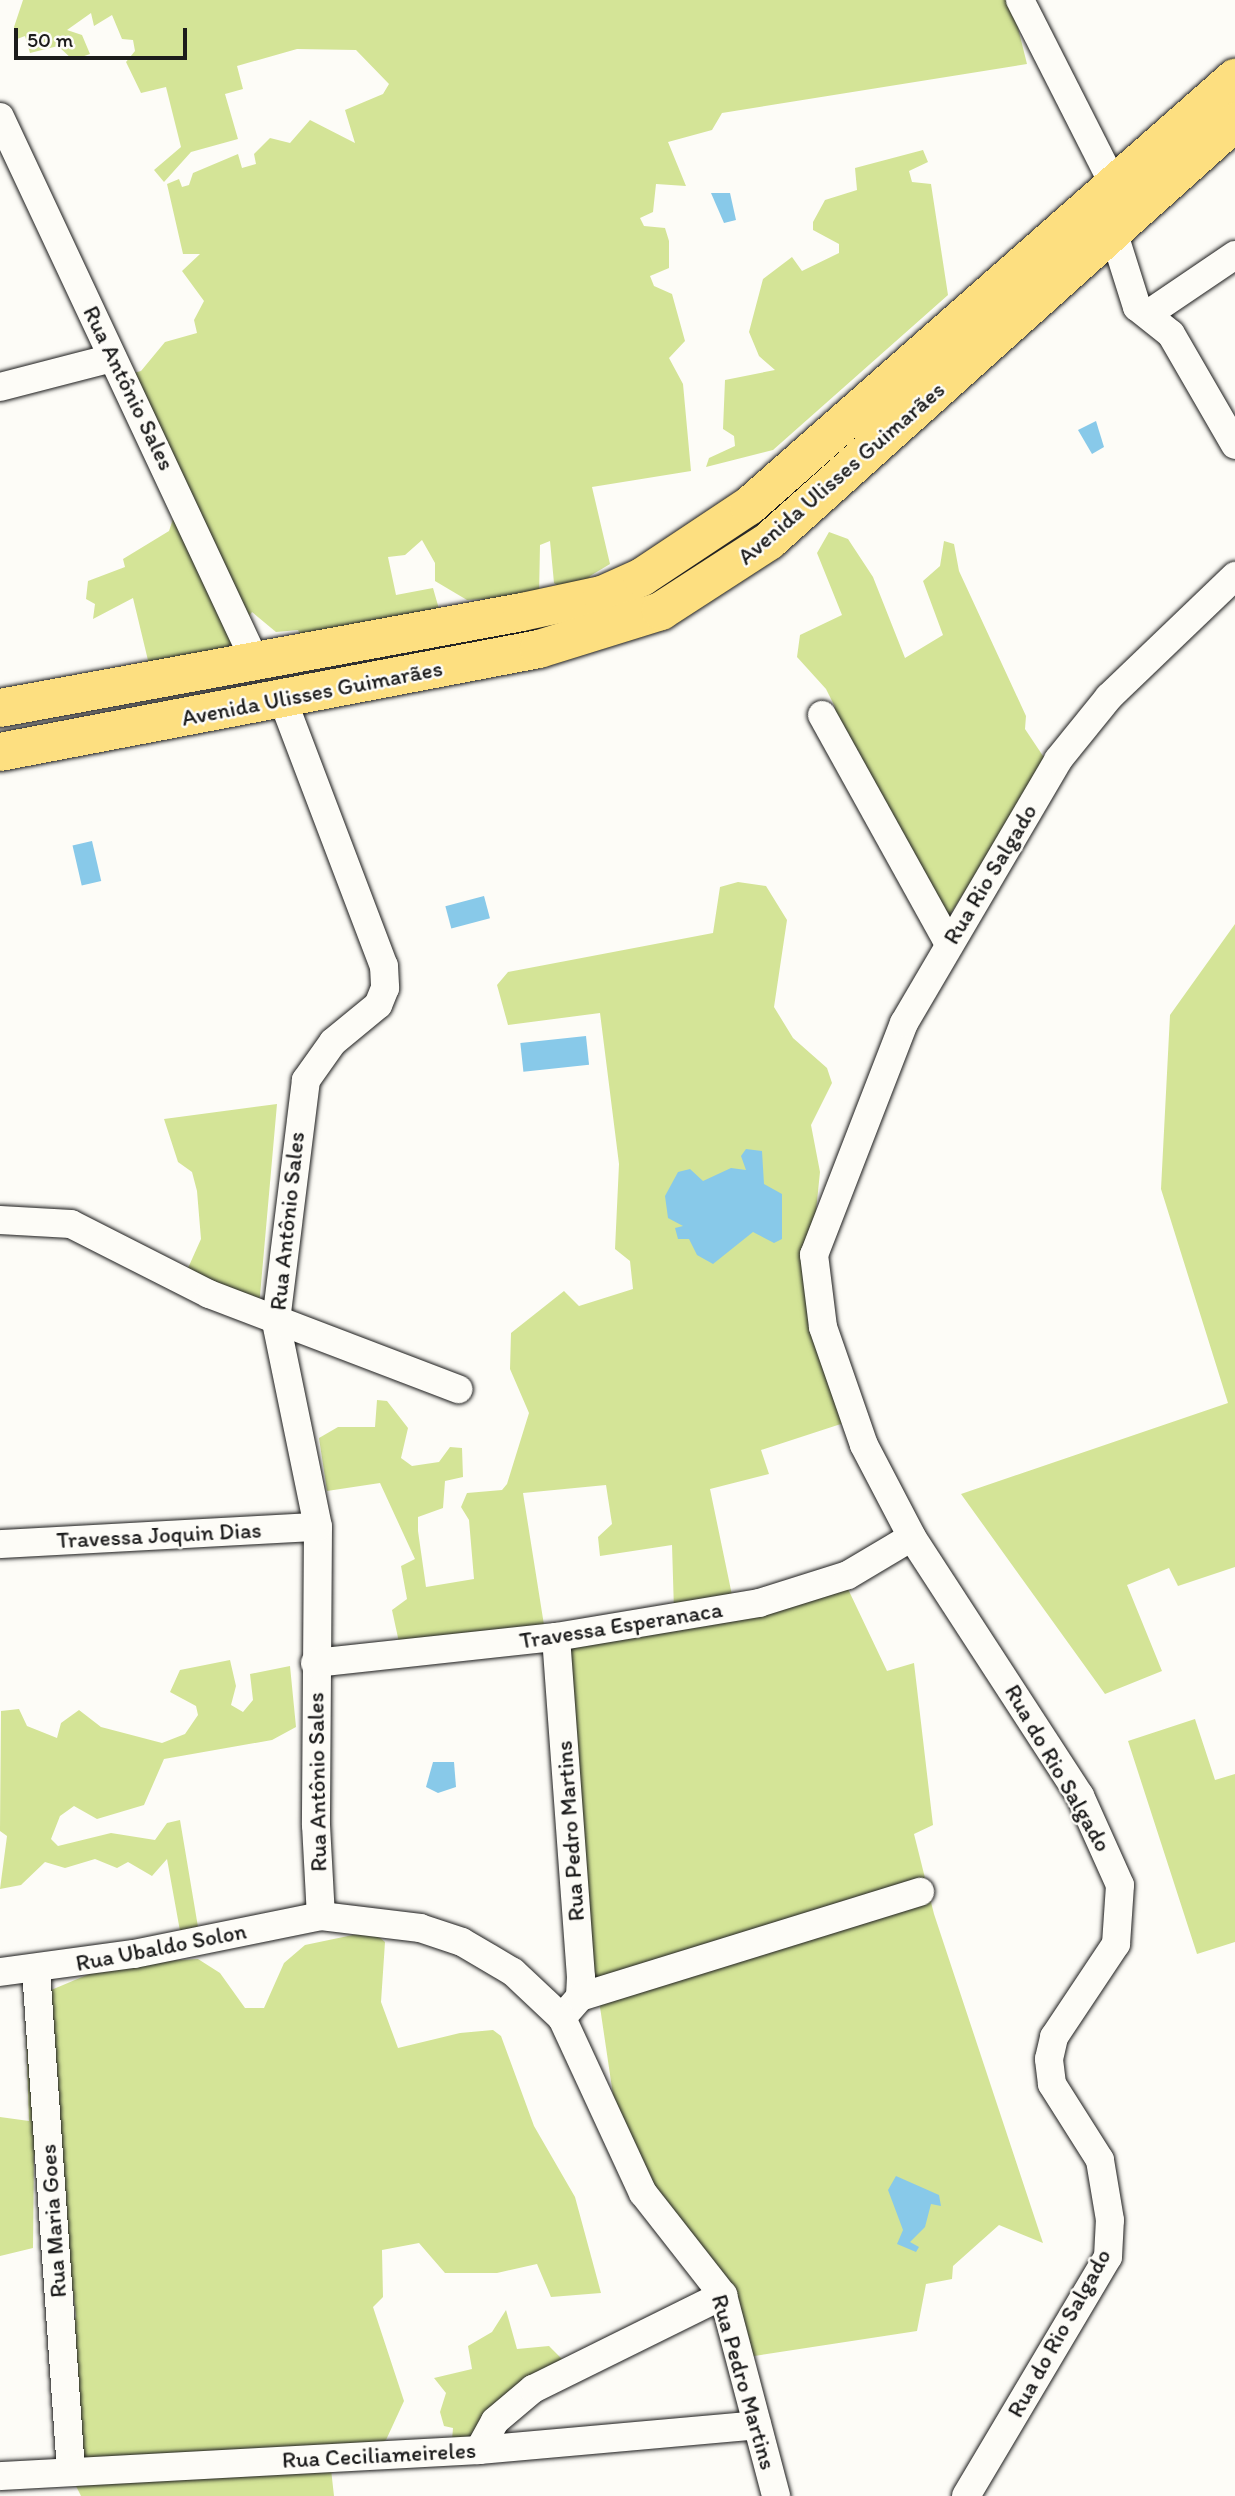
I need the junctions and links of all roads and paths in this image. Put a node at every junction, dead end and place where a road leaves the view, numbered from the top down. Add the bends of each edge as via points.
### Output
1 (1020, 0) edge
2 (1235, 79) edge
3 (0, 117) edge
4 (1235, 122) edge
5 (1114, 185) junction
6 (1112, 231) junction
7 (1235, 255) edge
8 (1148, 314) junction
9 (112, 358) junction
10 (0, 387) edge
11 (1235, 445) edge
12 (1235, 576) edge
13 (255, 661) junction
14 (56, 698) junction
15 (282, 698) junction
16 (0, 708) edge
17 (822, 715) dead end
18 (63, 742) junction
19 (0, 752) edge
20 (949, 944) junction
21 (0, 1220) edge
22 (822, 1223) joint
23 (276, 1322) junction
24 (457, 1389) dead end
25 (318, 1527) junction
26 (912, 1536) junction
27 (0, 1544) edge
28 (556, 1637) junction
29 (315, 1663) junction
30 (920, 1892) dead end
31 (321, 1916) junction
32 (36, 1970) junction
33 (0, 1972) edge
34 (571, 2007) junction
35 (723, 2295) junction
36 (757, 2426) junction
37 (479, 2450) junction
38 (71, 2471) junction
39 (0, 2476) edge
40 (775, 2496) edge
41 (966, 2496) edge

1 - 5 street
2 - 5 main road, Avenida Ulisses Guimarães
3 - 9 street, Rua Antônio Sales
4 - 6 main road, Avenida Ulisses Guimarães
5 - 13 main road, Avenida Ulisses Guimarães via 749,506 642,577 602,595
6 - 8 street via 1130,296
6 - 15 main road, Avenida Ulisses Guimarães via 769,541 702,590 622,628
7 - 8 street
8 - 11 street via 1171,334
9 - 10 street
9 - 13 street, Rua Antônio Sales
12 - 20 street, Rua Rio Salgado via 1109,697 1070,744
13 - 14 main road, Avenida Ulisses Guimarães
14 - 16 main road, Avenida Ulisses Guimarães
14 - 18 main road
15 - 18 main road, Avenida Ulisses Guimarães
15 - 23 street, Rua Antônio Sales via 384,966 385,988 378,1006 333,1042 306,1080
17 - 20 street
18 - 19 main road, Avenida Ulisses Guimarães
20 - 22 street, Rua Rio Salgado via 904,1023
21 - 23 street via 71,1224
22 - 26 street, Rua do Rio Salgado via 815,1288 833,1364 864,1445
23 - 24 street
23 - 25 street, Rua Antônio Sales
25 - 27 street, Travessa Joquin Dias
25 - 29 street, Rua Antônio Sales
26 - 28 street, Travessa Esperanaca via 848,1575 780,1599
26 - 41 street, Rua do Rio Salgado via 1080,1796 1120,1885 1116,1944 1054,2037 1049,2059 1052,2084 1100,2160 1111,2220 1108,2257
28 - 29 street, Travessa Esperanaca
28 - 34 street, Rua Pedro Martins
29 - 31 street, Rua Antônio Sales
30 - 34 street
31 - 32 street, Rua Ubaldo Solon
31 - 34 street, Rua Pedro Martins via 369,1917 462,1941
32 - 33 street, Rua Ubaldo Solon
32 - 38 street, Rua Maria Goes
34 - 35 street, Rua Pedro Martins via 643,2193
35 - 36 street, Rua Pedro Martins
35 - 37 street via 533,2389 495,2421
36 - 37 street, Rua Ceciliameireles
36 - 40 street, Rua Pedro Martins
37 - 38 street, Rua Ceciliameireles
38 - 39 street, Rua Ceciliameireles

